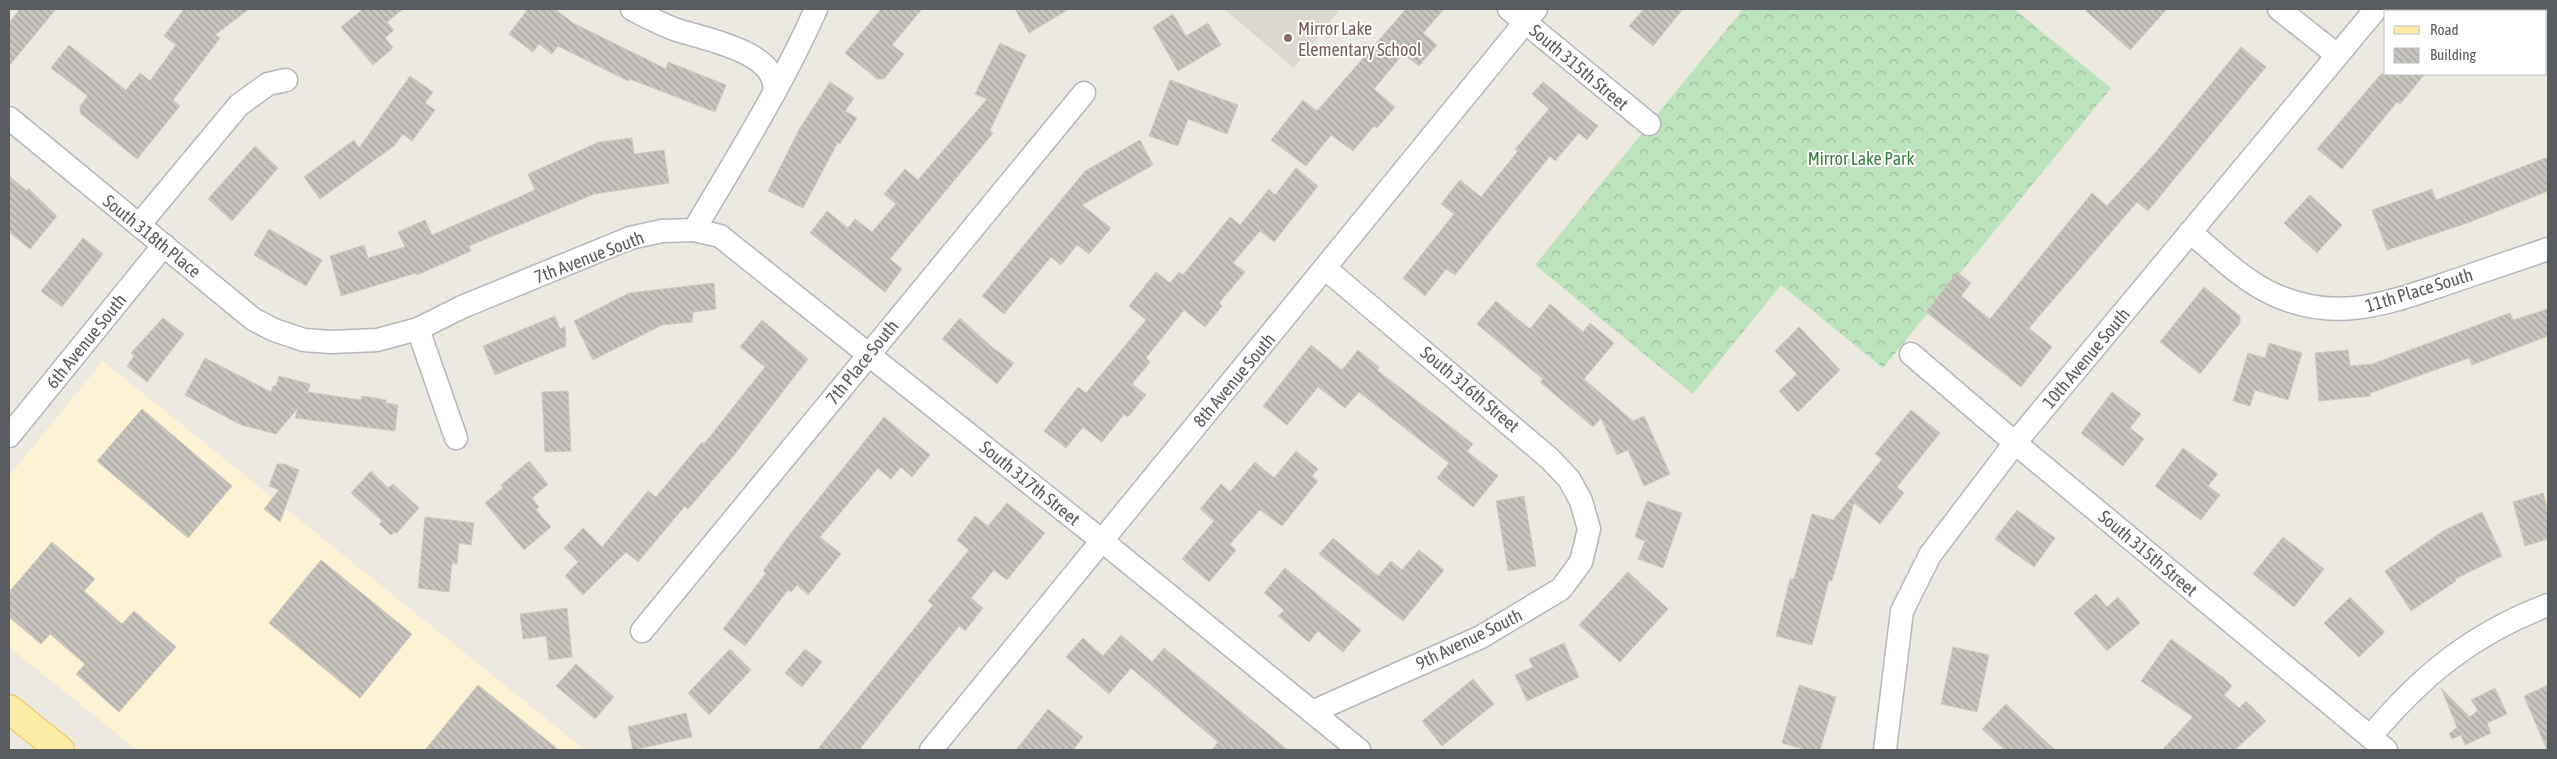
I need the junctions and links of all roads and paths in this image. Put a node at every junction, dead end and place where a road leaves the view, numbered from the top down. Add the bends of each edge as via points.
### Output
1 (632, 9) edge
2 (816, 9) edge
3 (2279, 9) edge
4 (2376, 9) edge
5 (1523, 13) edge
6 (2337, 55) junction
7 (286, 80) dead end
8 (774, 93) junction
9 (1084, 93) dead end
10 (9, 118) edge
11 (1649, 124) dead end
12 (139, 225) junction
13 (694, 230) junction
14 (2190, 232) junction
15 (164, 245) junction
16 (2548, 249) edge
17 (1326, 269) junction
18 (418, 329) junction
19 (304, 340) joint
20 (868, 353) junction
21 (1910, 354) dead end
22 (9, 436) edge
23 (456, 438) dead end
24 (2015, 443) junction
25 (1590, 529) joint
26 (1101, 540) junction
27 (2548, 605) edge
28 (642, 631) dead end
29 (9, 708) edge
30 (1312, 712) junction
31 (2378, 744) edge
32 (60, 750) edge
33 (932, 750) edge
34 (1359, 750) edge
35 (1885, 750) edge

1 - 8 street via 674,28 749,54 767,69
2 - 8 street
3 - 6 street
4 - 6 street, 10th Avenue South
5 - 11 street, South 315th Street
5 - 17 street, 8th Avenue South
6 - 14 street, 10th Avenue South
7 - 12 street via 268,84 239,105
8 - 13 street
9 - 20 street, 7th Place South
10 - 12 street, South 318th Place
12 - 15 street, South 318th Place
13 - 18 street, 7th Avenue South via 662,231 630,238
13 - 20 street, South 317th Street via 720,236
14 - 16 street, 11th Place South via 2257,286 2274,295 2295,303 2343,309 2383,304
14 - 24 street, 10th Avenue South
15 - 19 street, South 318th Place via 253,319
15 - 22 street, 6th Avenue South
17 - 25 street, South 316th Street via 1550,459 1569,479 1581,501
17 - 26 street, 8th Avenue South
18 - 19 street, 7th Avenue South via 377,340
18 - 23 street
20 - 26 street, South 317th Street
20 - 28 street, 7th Place South
21 - 24 street, South 315th Street
24 - 31 street, South 315th Street
24 - 35 street, 10th Avenue South via 1930,555 1902,611
25 - 30 street, 9th Avenue South via 1580,562 1561,589 1481,637
26 - 30 street, South 317th Street
26 - 33 street, 8th Avenue South
27 - 31 street via 2476,639 2416,687
29 - 32 main road
30 - 34 street, South 317th Street

